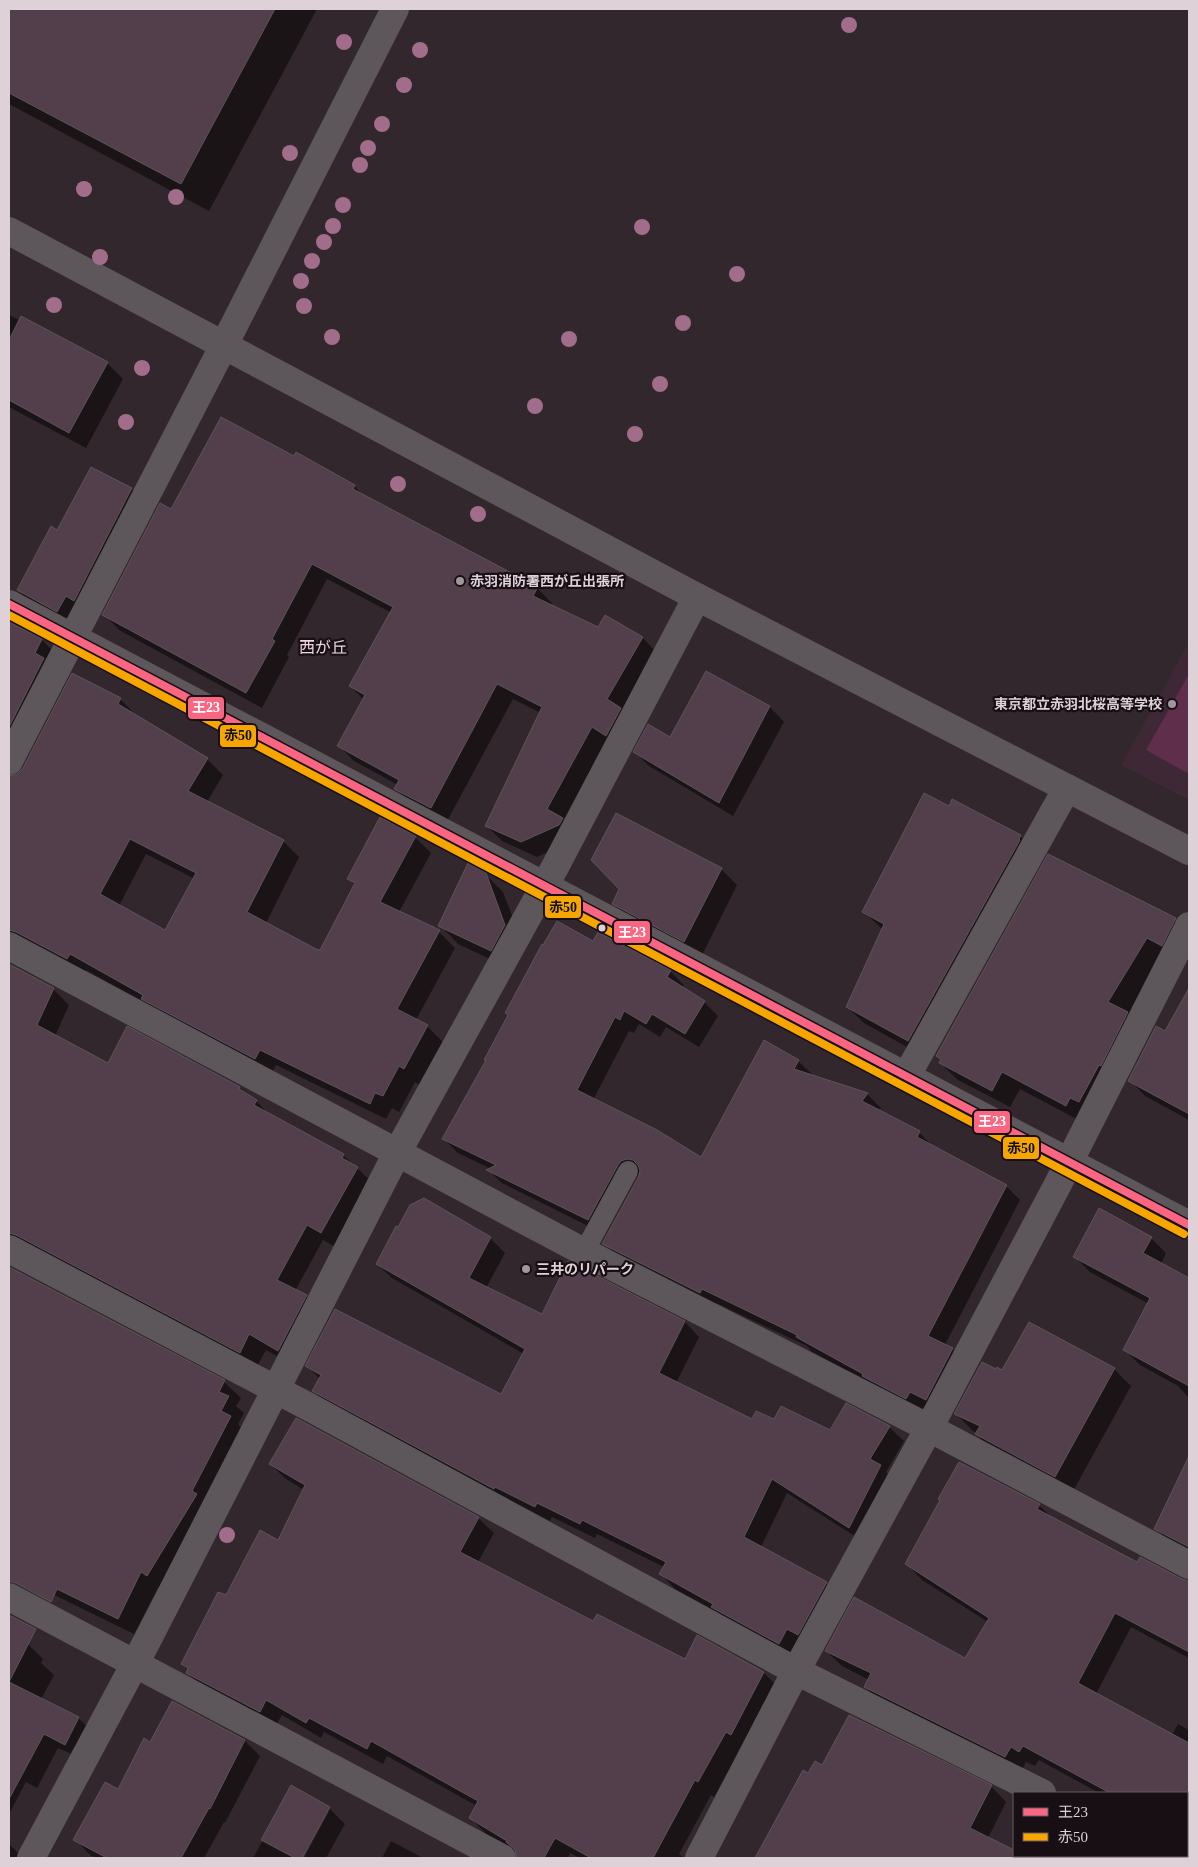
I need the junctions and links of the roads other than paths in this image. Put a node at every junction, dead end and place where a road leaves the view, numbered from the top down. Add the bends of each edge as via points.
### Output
1 (395, 9) edge
2 (9, 231) edge
3 (224, 344) junction
4 (697, 597) junction
5 (9, 604) edge
6 (73, 637) junction
7 (9, 761) edge
8 (1067, 788) junction
9 (1189, 852) edge
10 (545, 886) junction
11 (1189, 926) edge
12 (9, 946) edge
13 (906, 1077) junction
14 (397, 1153) junction
15 (1068, 1163) junction
16 (628, 1171) dead end
17 (1189, 1225) edge
18 (9, 1249) edge
19 (584, 1252) junction
20 (276, 1390) junction
21 (929, 1428) junction
22 (1189, 1565) edge
23 (9, 1597) edge
24 (135, 1663) junction
25 (796, 1671) junction
26 (1040, 1792) edge
27 (31, 1858) edge
28 (502, 1858) edge
29 (699, 1858) edge

1 - 3 street
2 - 3 street
3 - 4 street
3 - 6 street
4 - 8 street
4 - 10 street
5 - 6 street
6 - 7 street
6 - 10 street
8 - 9 street
8 - 13 street
10 - 13 street
10 - 14 street
11 - 15 street
12 - 14 street
13 - 15 street
14 - 19 street
14 - 20 street
15 - 17 street
15 - 21 street
16 - 19 lane
18 - 20 street
19 - 21 street
20 - 24 street
20 - 25 street
21 - 22 street
21 - 25 street
23 - 24 street
24 - 27 street
24 - 28 street
25 - 26 street
25 - 29 street

